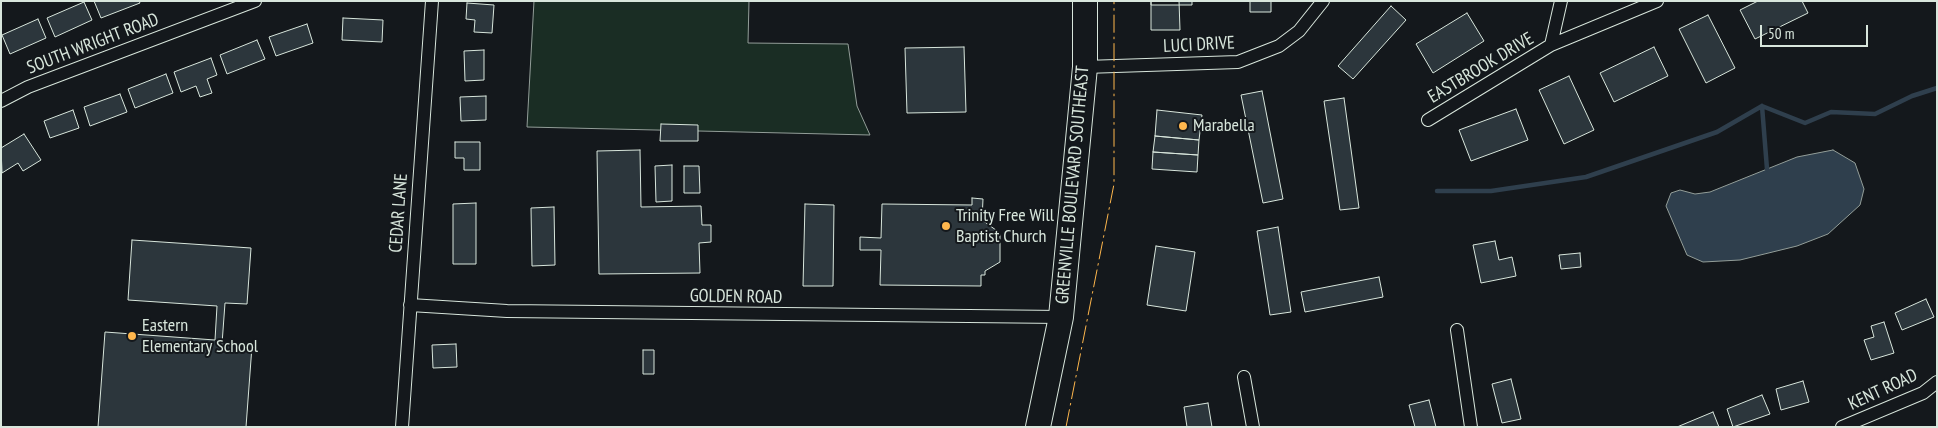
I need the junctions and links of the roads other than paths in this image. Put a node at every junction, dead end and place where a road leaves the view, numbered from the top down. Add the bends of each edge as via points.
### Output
1 (255, 1) edge
2 (432, 1) edge
3 (1085, 1) edge
4 (1323, 1) edge
5 (1561, 1) edge
6 (1656, 1) edge
7 (1551, 45) junction
8 (1085, 67) junction
9 (1, 101) edge
10 (1428, 120) dead end
11 (410, 305) junction
12 (1062, 317) junction
13 (1457, 330) dead end
14 (1244, 376) dead end
15 (1937, 382) edge
16 (402, 427) edge
17 (1038, 427) edge
18 (1253, 427) edge
19 (1471, 427) edge
20 (1842, 427) edge

1 - 9 street, SOUTH WRIGHT ROAD via 28,87
2 - 11 street, CEDAR LANE
3 - 8 highway, GREENVILLE BOULEVARD SOUTHEAST
4 - 8 street, LUCI DRIVE via 1299,31 1279,46 1238,62
5 - 7 street, EASTBROOK DRIVE
6 - 7 street, EASTBROOK DRIVE
7 - 10 street, EASTBROOK DRIVE
8 - 12 highway, GREENVILLE BOULEVARD SOUTHEAST
11 - 12 street, GOLDEN ROAD via 498,311
11 - 16 street, CEDAR LANE
12 - 17 highway, GREENVILLE BOULEVARD SOUTHEAST
13 - 19 street
14 - 18 street
15 - 20 street, KENT ROAD via 1923,393

